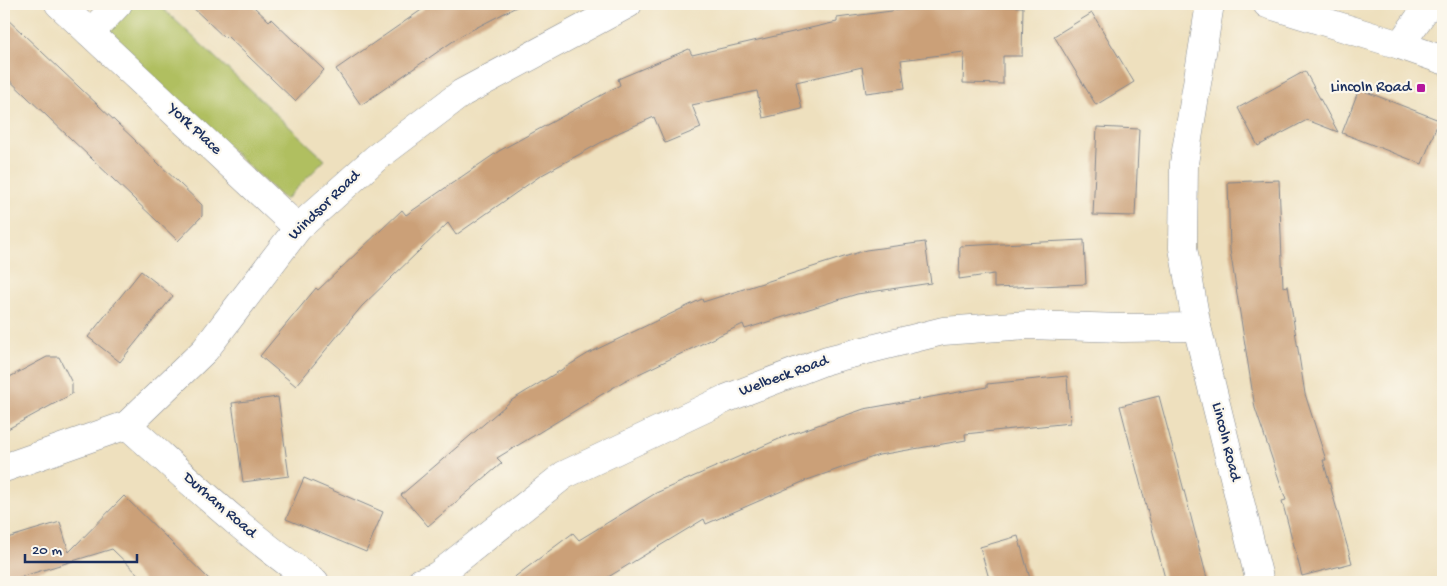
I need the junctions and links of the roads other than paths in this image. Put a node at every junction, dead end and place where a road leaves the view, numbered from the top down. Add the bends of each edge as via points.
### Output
1 (59, 4) edge
2 (118, 4) edge
3 (628, 4) edge
4 (1210, 4) edge
5 (1267, 4) edge
6 (1429, 4) edge
7 (90, 33) junction
8 (1400, 45) junction
9 (1443, 60) edge
10 (298, 228) junction
11 (1197, 327) junction
12 (127, 424) junction
13 (4, 468) edge
14 (315, 582) edge
15 (421, 582) edge
16 (1260, 582) edge

1 - 7 street, York Place
2 - 7 street
3 - 10 street, Windsor Road via 462,93 376,158
4 - 11 street, Lincoln Road via 1184,163 1183,248
5 - 8 street
6 - 8 street
7 - 10 street, York Place
8 - 9 street
10 - 12 street, Windsor Road via 205,350
11 - 15 street, Welbeck Road via 1028,325 943,331 827,360 725,399 564,475 437,576
11 - 16 street, Lincoln Road
12 - 13 street, Windsor Road
12 - 14 street, Durham Road via 235,522

